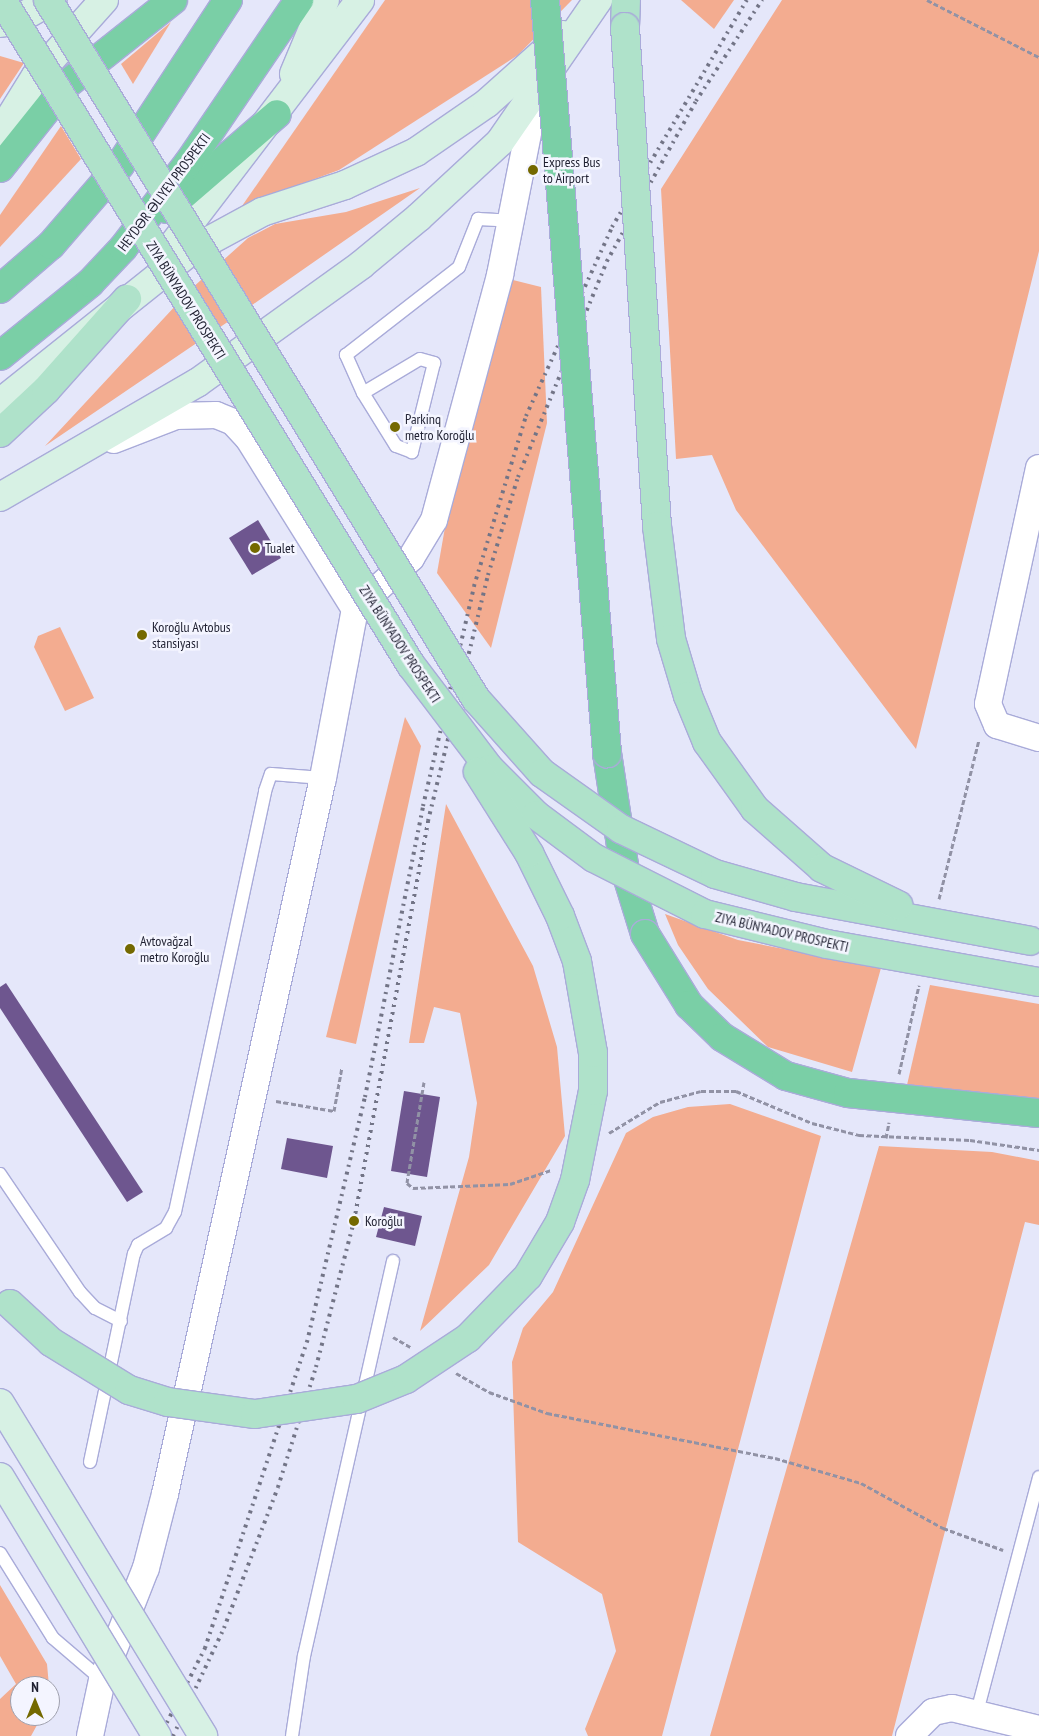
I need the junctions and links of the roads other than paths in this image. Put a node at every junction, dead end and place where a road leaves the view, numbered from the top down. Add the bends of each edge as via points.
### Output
1 (2, 0) edge
2 (48, 0) edge
3 (52, 0) edge
4 (104, 0) edge
5 (173, 0) edge
6 (228, 0) edge
7 (299, 0) edge
8 (325, 0) edge
9 (360, 0) edge
10 (545, 0) edge
11 (593, 0) edge
12 (598, 0) edge
13 (625, 0) edge
14 (0, 22) edge
15 (535, 98) junction
16 (276, 114) junction
17 (0, 134) edge
18 (0, 168) edge
19 (511, 221) junction
20 (123, 248) junction
21 (0, 288) edge
22 (127, 299) junction
23 (0, 356) edge
24 (363, 393) junction
25 (0, 403) edge
26 (0, 433) edge
27 (86, 451) junction
28 (1039, 468) edge
29 (0, 497) edge
30 (1031, 546) edge
31 (355, 609) junction
32 (411, 665) junction
33 (1039, 738) edge
34 (324, 778) junction
35 (1034, 942) edge
36 (1039, 982) edge
37 (1039, 1113) edge
38 (0, 1174) edge
39 (393, 1261) dead end
40 (5, 1299) edge
41 (121, 1321) junction
42 (0, 1403) edge
43 (90, 1462) dead end
44 (1039, 1476) edge
45 (0, 1477) edge
46 (0, 1553) edge
47 (102, 1680) junction
48 (977, 1712) junction
49 (914, 1729) edge
50 (1039, 1729) edge
51 (90, 1736) edge
52 (157, 1736) edge
53 (203, 1736) edge
54 (292, 1736) edge

1 - 32 main road, ZIYA BÜNYADOV PROSPEKTI, bridge
2 - 35 main road, bridge via 476,699 542,773 621,829 715,874 796,898
3 - 14 main road via 15,21
4 - 17 main road via 36,76
5 - 18 highway via 67,84
6 - 21 highway via 120,165 50,245
7 - 20 highway, HEYDƏR ƏLIYEV PROSPEKTI via 189,162
8 - 16 main road
9 - 16 main road
10 - 37 highway, bridge via 607,753 624,866 645,934 690,1005 722,1037 786,1076 848,1093
11 - 22 main road via 539,58 447,133 383,170 229,228
12 - 15 main road
13 - 35 main road, bridge via 664,598 688,696 703,733 730,779 755,809 822,868 881,899
15 - 19 street
15 - 27 main road via 500,142 361,265 197,383
16 - 20 highway
16 - 22 main road
19 - 24 lane via 478,219 459,267 350,348 347,364
19 - 31 street via 478,364 434,520 411,558
20 - 23 highway, HEYDƏR ƏLIYEV PROSPEKTI via 83,288
22 - 25 main road
22 - 26 main road via 46,390
24 - 24 lane via 420,359 434,363 412,452 396,446
27 - 29 main road
27 - 31 street via 176,416 216,415 233,422 248,438
28 - 30 street
30 - 33 street via 988,704 997,725
31 - 34 street
32 - 36 main road, ZIYA BÜNYADOV PROSPEKTI, bridge via 490,769 536,815 594,858 650,890 705,914 763,930
32 - 40 main road, bridge via 529,853 578,962 593,1053 592,1091 575,1180 547,1248 492,1316 442,1359 357,1399 255,1414 213,1410 129,1390 51,1342
34 - 41 lane via 271,774 175,1212 166,1228 138,1245
34 - 47 street via 154,1539
38 - 41 lane via 80,1292 95,1308
39 - 54 lane via 304,1656
41 - 43 lane
42 - 53 main road, bridge
44 - 48 lane
45 - 52 main road, bridge
46 - 47 lane via 53,1638
47 - 51 street
48 - 49 street via 952,1708 933,1712
48 - 50 street

